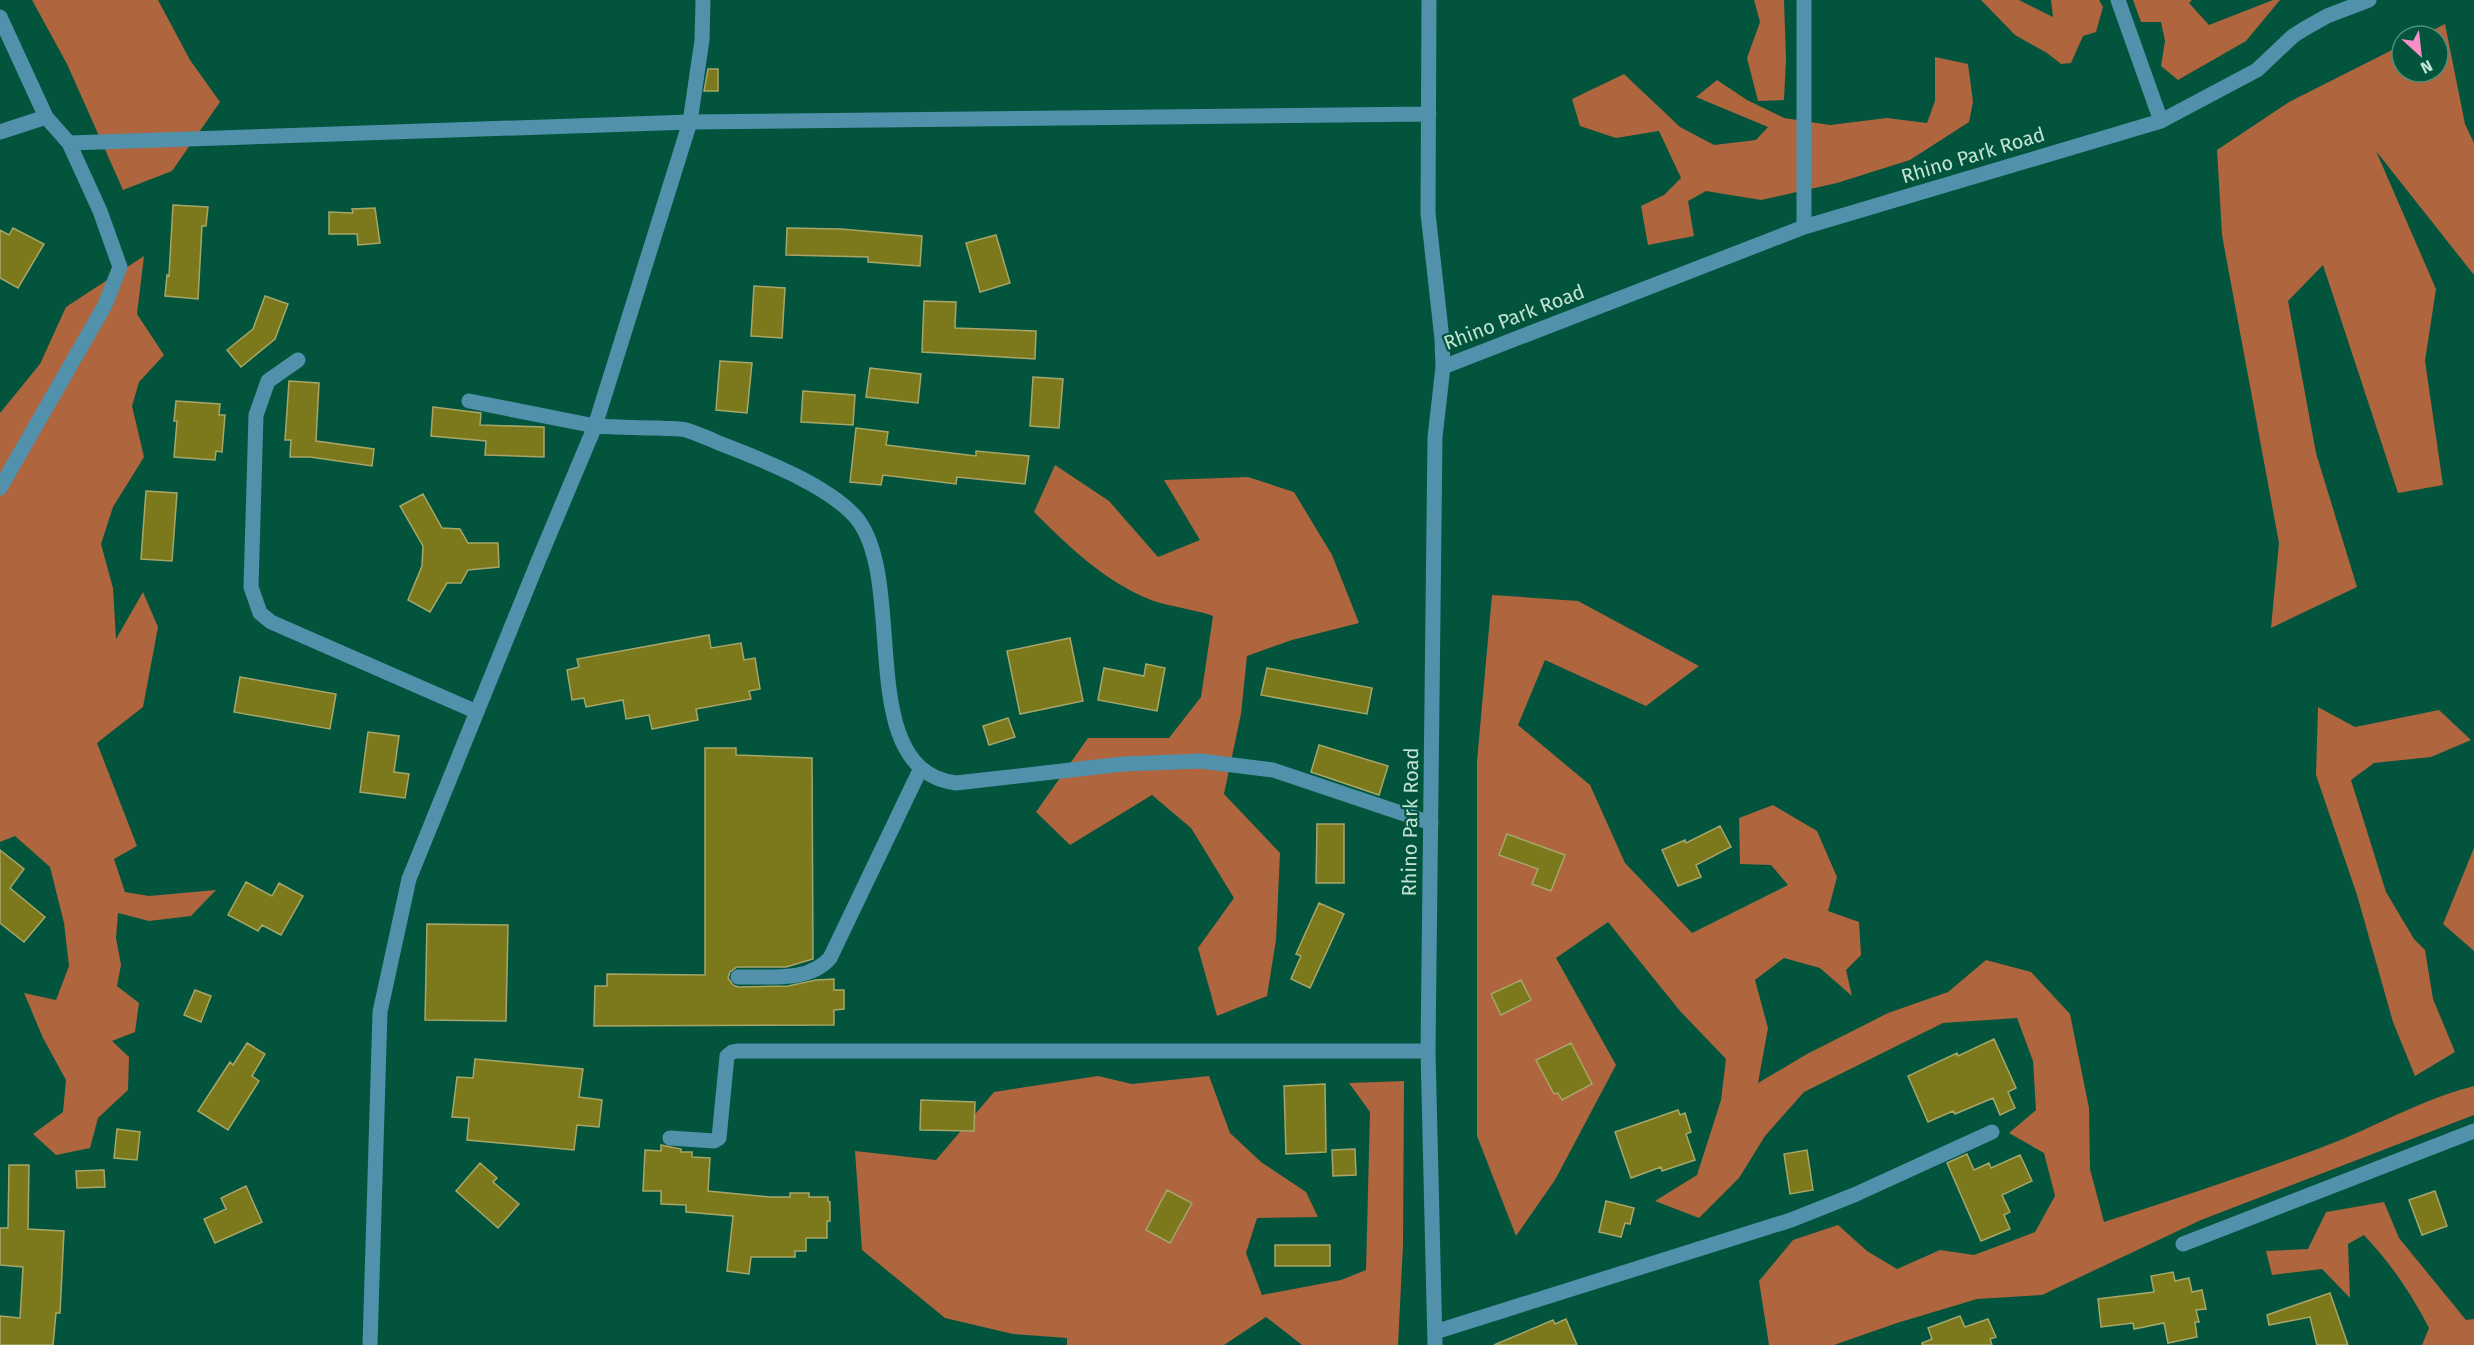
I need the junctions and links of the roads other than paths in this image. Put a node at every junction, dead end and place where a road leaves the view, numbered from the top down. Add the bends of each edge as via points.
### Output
1 (702, 0) edge
2 (1429, 0) edge
3 (1804, 0) edge
4 (2118, 0) edge
5 (2369, 0) edge
6 (0, 17) edge
7 (1429, 114) junction
8 (46, 117) junction
9 (2161, 121) junction
10 (690, 122) junction
11 (0, 132) edge
12 (69, 143) junction
13 (1804, 227) junction
14 (297, 360) dead end
15 (1443, 367) junction
16 (469, 401) dead end
17 (595, 426) junction
18 (0, 488) edge
19 (477, 712) junction
20 (920, 770) junction
21 (1431, 823) junction
22 (738, 977) dead end
23 (1428, 1051) junction
24 (2474, 1131) edge
25 (1992, 1132) dead end
26 (670, 1138) dead end
27 (2183, 1244) dead end
28 (1435, 1338) edge
29 (370, 1345) edge

1 - 10 street via 702,40
2 - 7 street
3 - 13 street
4 - 9 street
5 - 9 street, Rhino Park Road via 2304,29 2257,70
6 - 8 street
7 - 10 street
7 - 15 street via 1428,213
8 - 11 street
8 - 12 street
9 - 13 street, Rhino Park Road
10 - 12 street
10 - 17 street
12 - 18 street via 120,267 105,305
13 - 15 street, Rhino Park Road
14 - 19 street via 268,381 256,415 251,587 260,613 271,622
15 - 21 street, Rhino Park Road via 1436,437
16 - 17 street
17 - 19 street
17 - 20 street via 684,429 783,468 838,502 858,521 882,586 887,672 896,728
19 - 29 street via 410,879 381,1012
20 - 21 street via 939,781 956,783 1123,764 1200,760 1273,770
20 - 22 street via 830,958 822,967 803,975
21 - 23 street, Rhino Park Road
23 - 26 street via 737,1051 728,1056 719,1138
23 - 28 street, Rhino Park Road
24 - 27 street
25 - 28 street via 1791,1220

